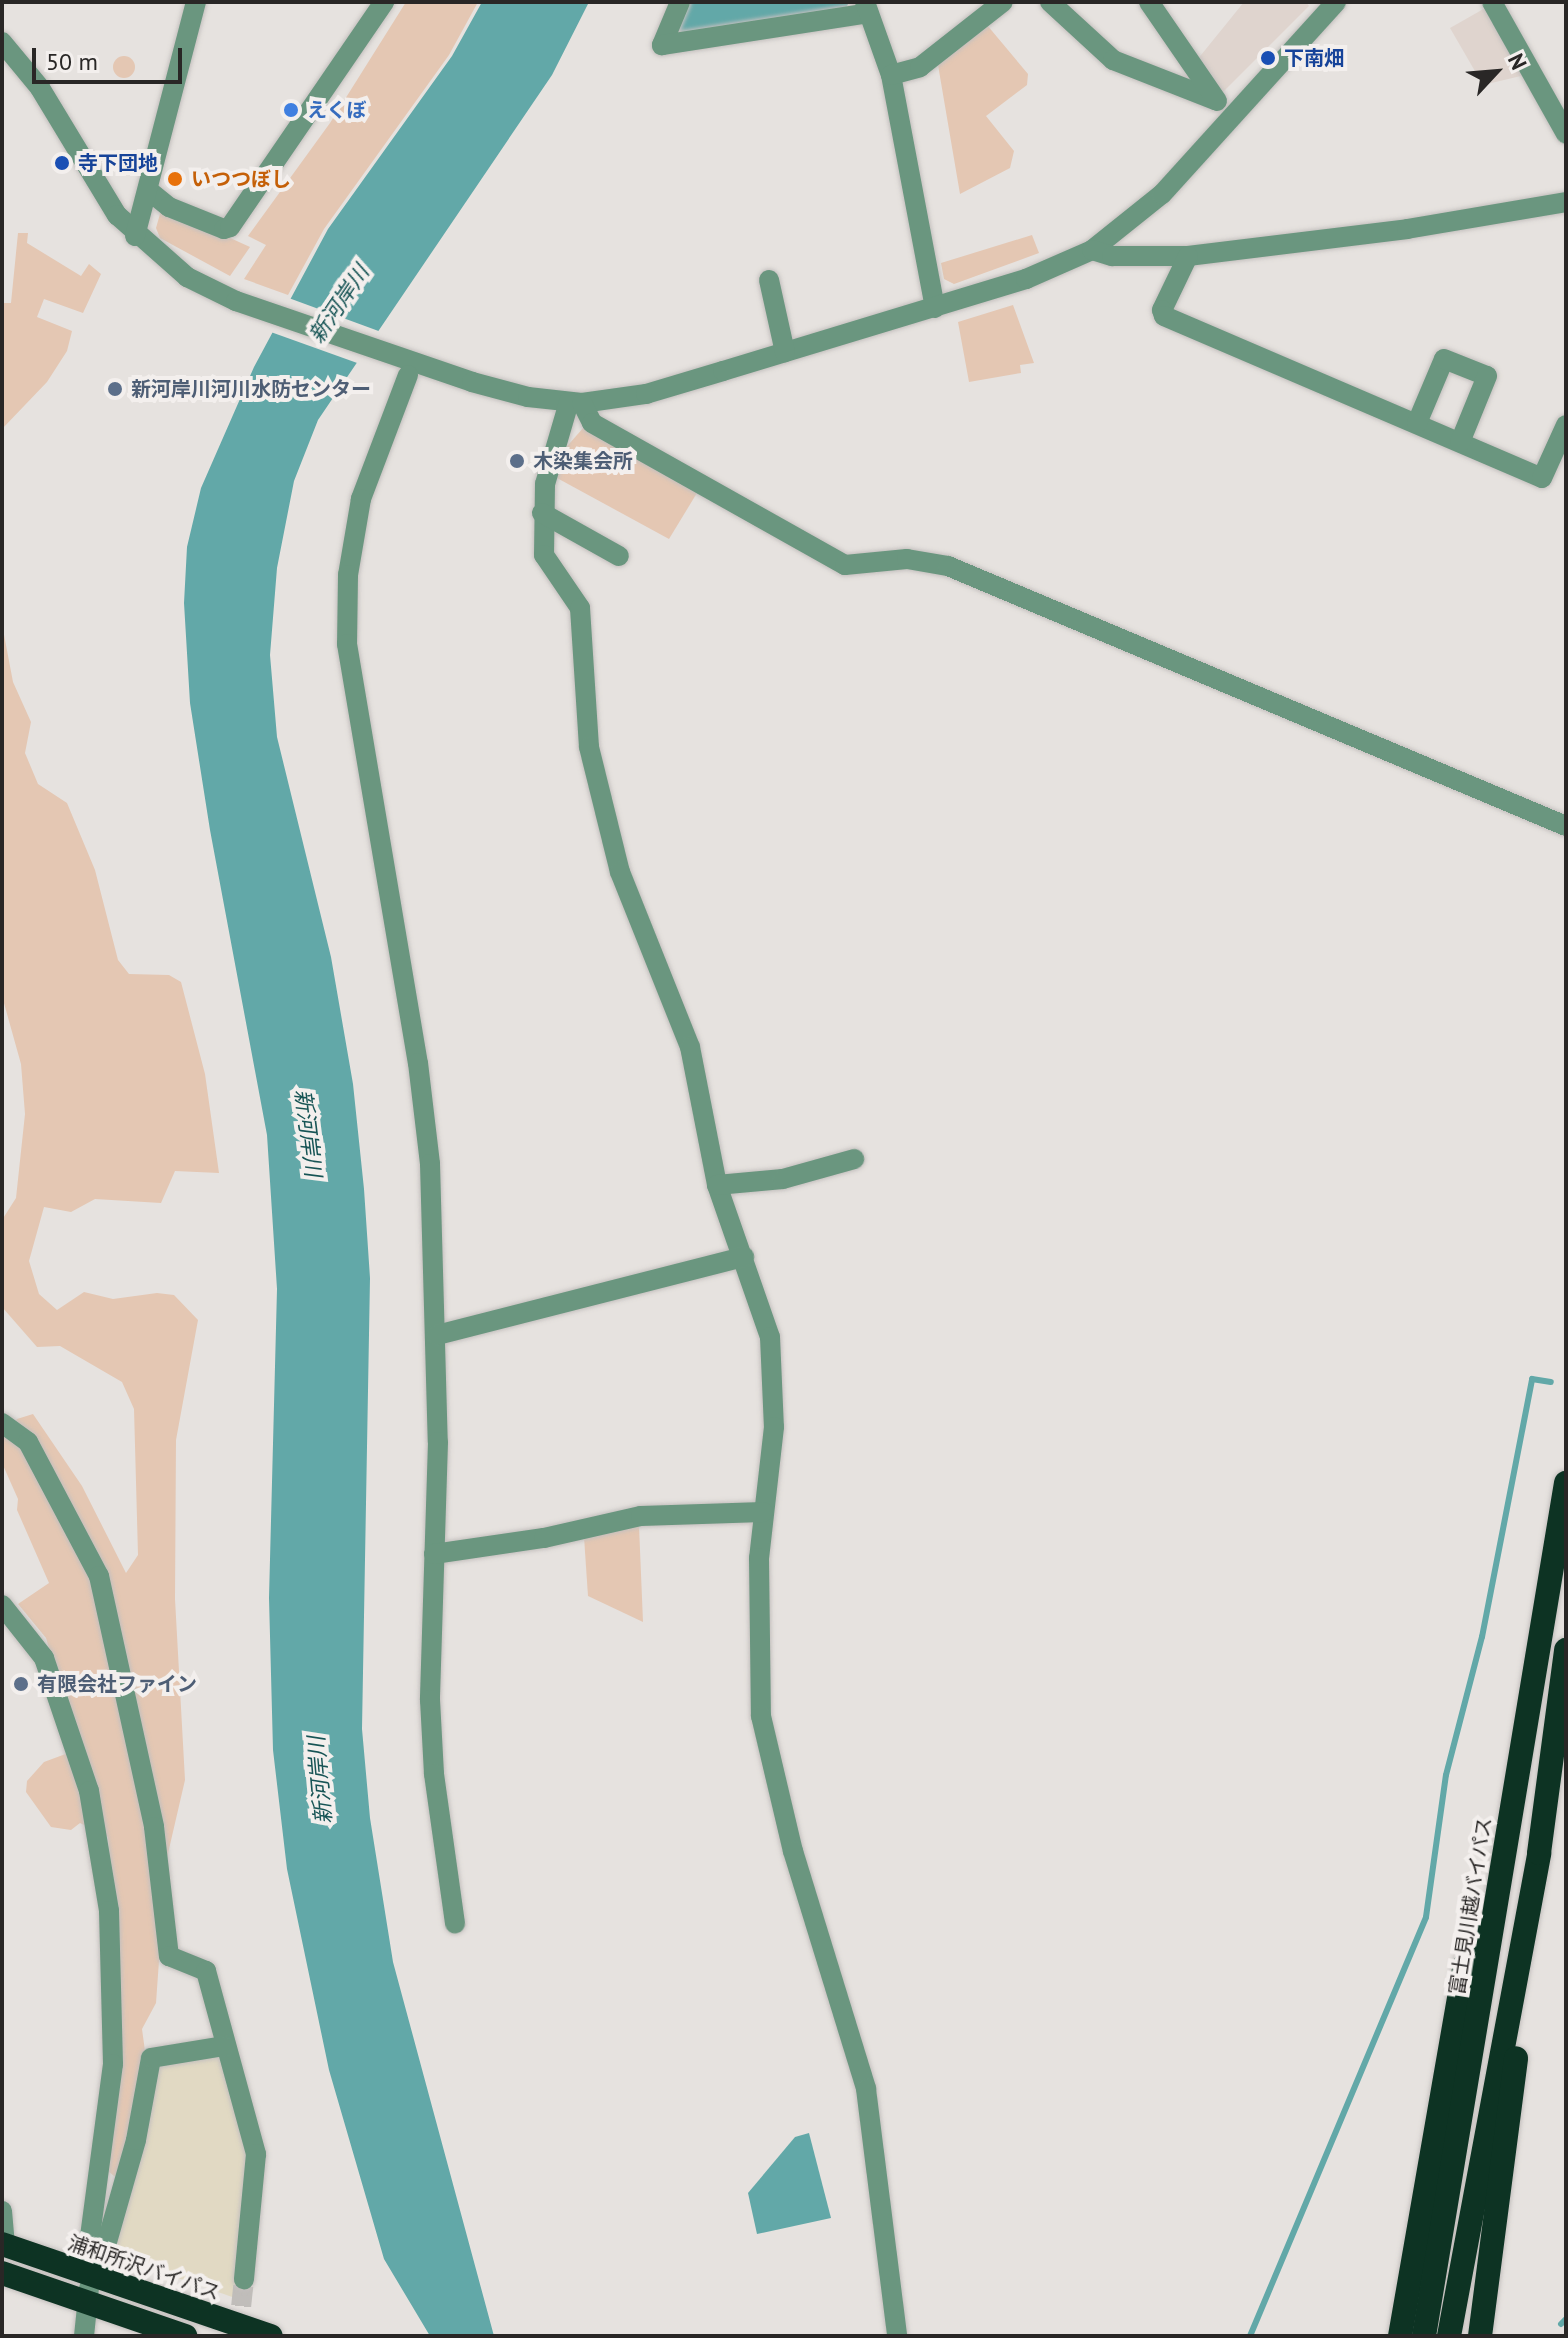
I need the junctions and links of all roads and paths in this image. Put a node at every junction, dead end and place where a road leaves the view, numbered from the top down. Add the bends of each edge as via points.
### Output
1 (196, 2) edge
2 (384, 2) edge
3 (680, 2) edge
4 (1003, 2) edge
5 (1050, 2) edge
6 (1149, 2) edge
7 (1336, 2) edge
8 (1492, 2) edge
9 (867, 7) edge
10 (2, 42) edge
11 (891, 75) junction
12 (1215, 100) junction
13 (1230, 119) junction
14 (1566, 134) edge
15 (148, 190) junction
16 (1566, 202) edge
17 (135, 236) junction
18 (1092, 250) junction
19 (1188, 256) junction
20 (769, 280) dead end
21 (935, 308) junction
22 (785, 352) junction
23 (406, 367) junction
24 (576, 402) junction
25 (1417, 423) junction
26 (1566, 425) edge
27 (1460, 442) junction
28 (542, 513) junction
29 (619, 556) dead end
30 (1566, 826) edge
31 (854, 1159) dead end
32 (717, 1185) junction
33 (744, 1257) junction
34 (437, 1335) junction
35 (2, 1423) edge
36 (1565, 1498) edge
37 (763, 1512) junction
38 (434, 1554) junction
39 (2, 1605) edge
40 (1566, 1650) edge
41 (1539, 1853) junction
42 (1493, 1912) junction
43 (455, 1924) dead end
44 (224, 2046) junction
45 (2, 2211) edge
46 (4, 2245) edge
47 (2, 2273) edge
48 (91, 2275) junction
49 (244, 2279) tunnel mouth
50 (87, 2303) junction
51 (84, 2336) edge
52 (185, 2336) edge
53 (271, 2336) edge
54 (897, 2336) edge
55 (1400, 2336) edge
56 (1424, 2336) edge
57 (1449, 2336) edge
58 (1480, 2336) edge

1 - 15 street
2 - 15 street via 230,227 169,207
3 - 9 street via 662,45
4 - 11 street via 920,67
5 - 12 street via 1113,60
6 - 12 street
7 - 13 street
8 - 14 street
9 - 11 street
10 - 17 street via 40,88 96,185
11 - 21 street
12 - 13 street
13 - 18 street via 1141,215
15 - 17 street
16 - 19 street via 1407,229
17 - 23 street via 187,277 236,301
18 - 19 street via 1112,256
18 - 21 street via 1026,279
19 - 25 street via 1162,310 1164,316
20 - 22 street
21 - 22 street
22 - 24 street via 646,394
23 - 24 street via 515,394
23 - 34 street via 361,499 348,575 347,632 425,1115
24 - 28 street via 548,468
24 - 30 street via 592,423 845,565 907,559 948,566
25 - 27 street
25 - 27 street via 1444,359 1487,376
26 - 27 street via 1542,478
28 - 29 street
28 - 32 street via 547,565 580,608 586,731 620,872 690,1047
31 - 32 street via 783,1179
32 - 33 street
33 - 34 street
33 - 37 street via 773,1353 774,1427
34 - 38 street
35 - 44 street via 28,1442 99,1576 154,1827 169,1956 206,1971
36 - 42 highway, 富士見川越バイパス
37 - 38 street via 641,1516 544,1538
37 - 54 street via 758,1611 763,1731 793,1851 866,2089
38 - 43 street via 434,1774
39 - 48 street via 35,1644 48,1669 89,1791 109,1911 113,2064
40 - 41 highway
41 - 57 highway
41 - 58 highway
42 - 55 highway via 1465,1965
42 - 56 highway, 富士見川越バイパス
44 - 48 street via 151,2058 136,2140
44 - 49 street via 256,2154
45 - 46 street
46 - 48 highway, 浦和所沢バイパス
47 - 50 highway
48 - 50 street
48 - 53 highway, 浦和所沢バイパス
50 - 51 street
50 - 52 highway

